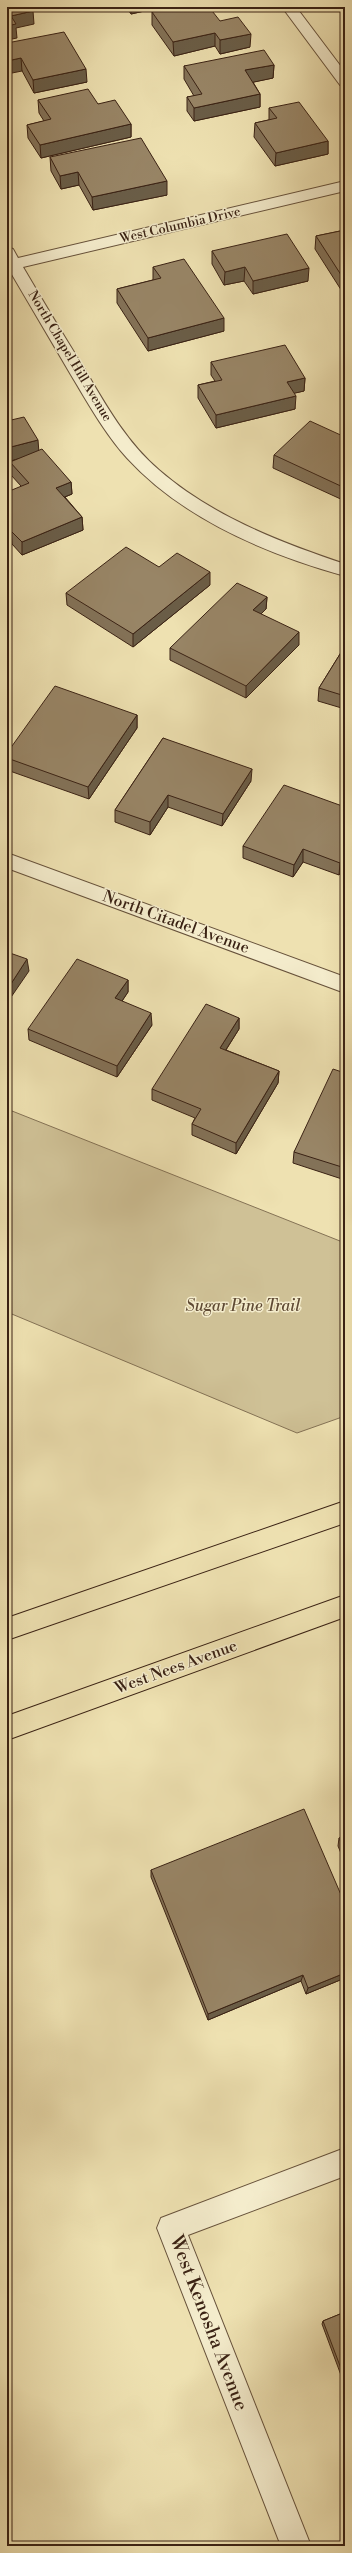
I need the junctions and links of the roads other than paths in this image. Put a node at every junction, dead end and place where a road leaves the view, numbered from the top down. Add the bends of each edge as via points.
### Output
1 (289, 7) edge
2 (345, 82) edge
3 (345, 186) edge
4 (10, 258) edge
5 (345, 570) edge
6 (7, 860) edge
7 (345, 985) edge
8 (345, 1512) edge
9 (345, 1606) edge
10 (7, 1629) edge
11 (7, 1728) edge
12 (345, 2162) edge
13 (296, 2546) edge

1 - 2 street
3 - 4 street, West Columbia Drive
4 - 5 street, North Chapel Hill Avenue via 98,406 133,454 179,495 227,523 304,557
6 - 7 street, North Citadel Avenue
8 - 10 main road
9 - 11 main road, West Nees Avenue
12 - 13 street, West Kenosha Avenue via 171,2228

